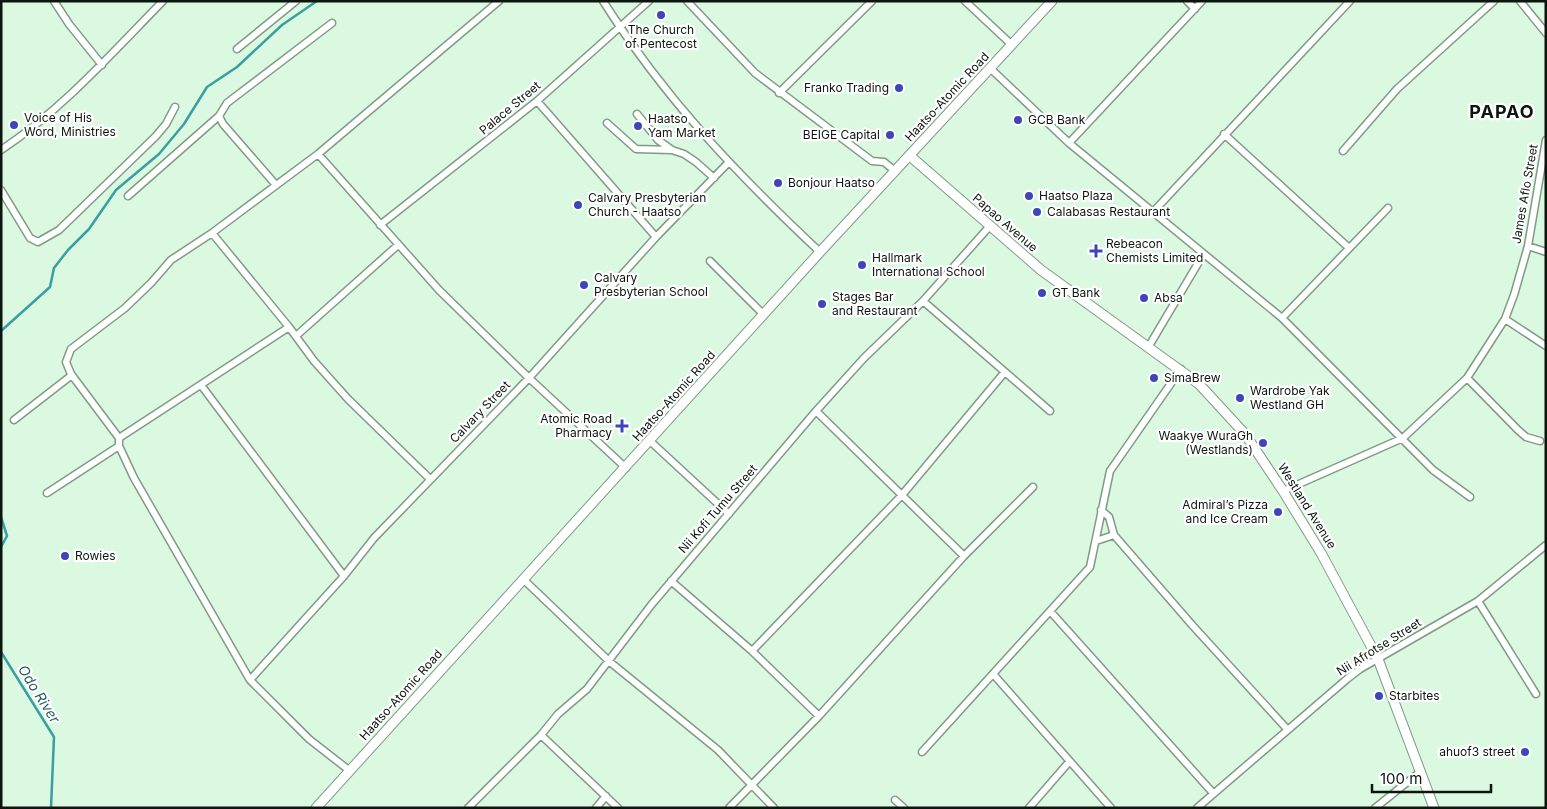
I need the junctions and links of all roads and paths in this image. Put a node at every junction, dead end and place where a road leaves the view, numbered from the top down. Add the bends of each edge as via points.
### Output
1 (54, 1) edge
2 (163, 1) edge
3 (296, 1) edge
4 (499, 1) edge
5 (603, 1) edge
6 (649, 1) edge
7 (686, 1) edge
8 (872, 1) edge
9 (965, 1) edge
10 (1052, 1) edge
11 (1187, 1) edge
12 (1202, 1) edge
13 (1350, 1) edge
14 (1494, 1) edge
15 (1520, 1) edge
16 (1195, 9) junction
17 (332, 23) dead end
18 (620, 28) junction
19 (1546, 33) edge
20 (1012, 45) junction
21 (237, 49) dead end
22 (102, 65) junction
23 (990, 69) junction
24 (779, 93) junction
25 (537, 101) junction
26 (175, 107) dead end
27 (638, 114) dead end
28 (219, 116) junction
29 (607, 123) dead end
30 (1224, 134) junction
31 (1546, 140) edge
32 (1069, 143) junction
33 (1, 150) edge
34 (672, 150) junction
35 (1343, 152) dead end
36 (318, 154) junction
37 (910, 156) junction
38 (728, 163) junction
39 (1544, 166) edge
40 (895, 171) junction
41 (714, 178) junction
42 (276, 185) junction
43 (1, 190) edge
44 (128, 196) dead end
45 (1388, 208) dead end
46 (1153, 212) junction
47 (380, 225) junction
48 (989, 227) junction
49 (212, 233) junction
50 (656, 237) junction
51 (398, 245) junction
52 (1528, 246) junction
53 (1348, 247) junction
54 (820, 252) junction
55 (1546, 252) edge
56 (1203, 254) junction
57 (710, 261) dead end
58 (1065, 289) joint
59 (923, 301) junction
60 (764, 315) junction
61 (1282, 318) junction
62 (1505, 319) junction
63 (289, 327) junction
64 (296, 336) junction
65 (1149, 346) junction
66 (1546, 346) edge
67 (1181, 369) junction
68 (1004, 373) junction
69 (72, 376) junction
70 (529, 378) junction
71 (1467, 378) junction
72 (202, 385) junction
73 (1050, 411) dead end
74 (816, 412) junction
75 (14, 420) dead end
76 (119, 438) junction
77 (1403, 438) junction
78 (650, 441) junction
79 (1540, 441) dead end
80 (119, 446) junction
81 (626, 468) junction
82 (430, 479) junction
83 (1033, 487) dead end
84 (1283, 490) junction
85 (47, 493) dead end
86 (902, 495) junction
87 (1470, 497) dead end
88 (1101, 510) junction
89 (728, 514) junction
90 (1114, 535) junction
91 (1096, 541) junction
92 (1546, 546) edge
93 (964, 556) junction
94 (344, 576) junction
95 (523, 579) junction
96 (671, 581) junction
97 (1478, 601) junction
98 (1050, 611) junction
99 (752, 651) junction
100 (1378, 659) junction
101 (610, 662) junction
102 (994, 675) junction
103 (250, 680) junction
104 (1536, 694) dead end
105 (819, 716) junction
106 (1287, 729) junction
107 (541, 735) junction
108 (922, 752) dead end
109 (1069, 762) junction
110 (350, 771) junction
111 (1420, 772) junction
112 (751, 785) junction
113 (1213, 793) junction
114 (606, 796) junction
115 (895, 800) dead end
116 (316, 808) edge
117 (468, 808) edge
118 (596, 808) edge
119 (618, 808) edge
120 (729, 808) edge
121 (774, 808) edge
122 (904, 808) edge
123 (1029, 808) edge
124 (1111, 808) edge
125 (1197, 808) edge
126 (1375, 808) edge
127 (1434, 808) edge

1 - 22 street
2 - 22 street
3 - 21 street
4 - 36 street
5 - 18 street
6 - 18 street, Palace Street
7 - 24 street via 734,53
8 - 24 street
9 - 20 street
10 - 20 main road, Haatso-Atomic Road
11 - 16 street
12 - 16 street
13 - 30 street
14 - 35 street via 1398,89
15 - 19 street
16 - 32 street
17 - 28 street via 226,103
18 - 25 street, Palace Street
18 - 38 street via 666,92
20 - 23 main road, Haatso-Atomic Road
22 - 33 street
23 - 32 street
23 - 37 main road, Haatso-Atomic Road
24 - 40 street via 872,161 884,162
25 - 47 street, Palace Street
25 - 50 street
26 - 43 street via 156,136 48,238 38,242 30,238
27 - 34 street via 658,140
28 - 42 street
28 - 44 street
29 - 34 street via 636,150
30 - 46 street
30 - 53 street
31 - 39 street, James Aflo Street
32 - 46 street
34 - 41 street via 696,162
36 - 42 street
36 - 47 street
37 - 40 main road, Haatso-Atomic Road
37 - 48 main road, Papao Avenue
38 - 41 street, Calvary Street
38 - 54 street
39 - 52 street, James Aflo Street
40 - 54 main road, Haatso-Atomic Road
41 - 50 street, Calvary Street
42 - 49 street
45 - 53 street
46 - 56 street
47 - 51 street
48 - 58 main road, Papao Avenue
48 - 59 street, Nii Kofi Tumu Street
49 - 63 street
49 - 69 street via 171,260 125,308 71,349 66,362
50 - 70 street, Calvary Street
51 - 64 street
51 - 70 street
52 - 55 street
52 - 62 street, James Aflo Street
53 - 61 street
54 - 60 main road, Haatso-Atomic Road
56 - 61 street
56 - 65 street
57 - 60 street
58 - 65 main road, Westland Avenue
59 - 68 street
59 - 74 street, Nii Kofi Tumu Street via 864,358
60 - 78 main road, Haatso-Atomic Road
61 - 77 street
62 - 66 street
62 - 71 street, James Aflo Street
63 - 64 street
63 - 72 street
64 - 82 street via 348,399
65 - 67 main road, Westland Avenue
67 - 84 main road, Westland Avenue via 1212,395
67 - 88 street via 1115,462
68 - 73 street
68 - 86 street
69 - 75 street
69 - 76 street
70 - 81 street
70 - 82 street, Calvary Street
71 - 77 street, James Aflo Street
71 - 79 street via 1522,433
72 - 76 street
72 - 94 street
74 - 86 street
74 - 89 street, Nii Kofi Tumu Street
76 - 80 street
77 - 84 street, James Aflo Street
77 - 87 street via 1433,470
78 - 81 main road, Haatso-Atomic Road
78 - 89 street
80 - 85 street
80 - 103 street via 134,478
81 - 95 main road, Haatso-Atomic Road
82 - 94 street, Calvary Street via 374,538
83 - 93 street
84 - 100 main road, Westland Avenue via 1321,552
86 - 93 street
86 - 99 street
88 - 90 street via 1109,517
88 - 91 street
89 - 96 street, Nii Kofi Tumu Street
90 - 91 street
90 - 106 street
91 - 98 street via 1090,567
92 - 97 street, Nii Afrotse Street
93 - 105 street
94 - 103 street, Calvary Street
95 - 101 street
95 - 110 main road, Haatso-Atomic Road
96 - 99 street
96 - 101 street, Nii Kofi Tumu Street
97 - 100 street, Nii Afrotse Street
97 - 104 street
98 - 102 street
98 - 113 street
99 - 105 street
100 - 106 street, Nii Afrotse Street via 1347,678
100 - 111 main road, Westland Avenue
101 - 107 street, Nii Kofi Tumu Street via 588,689 558,714
101 - 112 street via 718,750
102 - 108 street
102 - 109 street
103 - 110 street via 309,739
105 - 112 street
106 - 113 street, Nii Afrotse Street
107 - 114 street
107 - 117 street, Nii Kofi Tumu Street
109 - 123 street
109 - 124 street
110 - 116 main road, Haatso-Atomic Road
111 - 126 street
111 - 127 main road, Westland Avenue
112 - 120 street
112 - 121 street
113 - 125 street, Nii Afrotse Street
114 - 118 street
114 - 119 street
115 - 122 street

